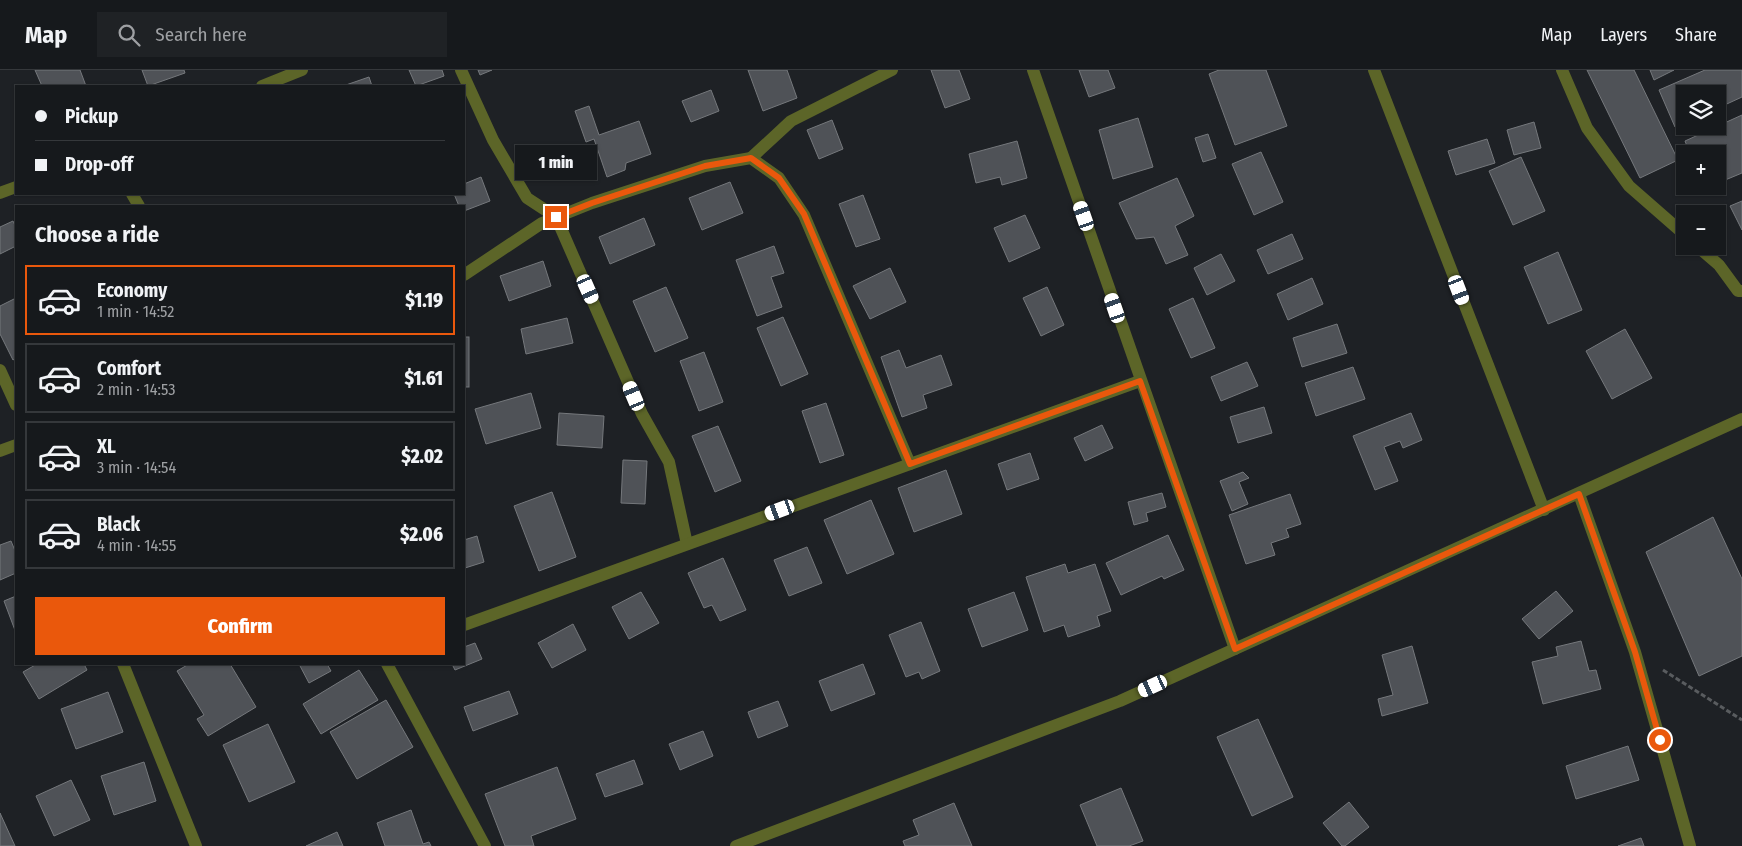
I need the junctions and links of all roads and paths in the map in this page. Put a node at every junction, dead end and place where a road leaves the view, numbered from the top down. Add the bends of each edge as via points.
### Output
1 (302, 70) edge
2 (462, 70) edge
3 (892, 70) edge
4 (1033, 70) edge
5 (1374, 70) edge
6 (1562, 70) edge
7 (264, 85) edge
8 (751, 158) junction
9 (15, 187) edge
10 (0, 194) edge
11 (556, 217) junction
12 (1676, 227) edge
13 (1708, 255) edge
14 (465, 274) edge
15 (1742, 292) edge
16 (0, 370) edge
17 (1140, 381) junction
18 (15, 403) edge
19 (1742, 419) edge
20 (15, 445) edge
21 (0, 451) edge
22 (910, 464) junction
23 (1579, 494) junction
24 (1544, 510) junction
25 (687, 544) junction
26 (465, 625) edge
27 (1235, 649) junction
28 (1635, 652) junction
29 (123, 665) edge
30 (387, 665) edge
31 (1742, 720) edge
32 (196, 846) edge
33 (485, 846) edge
34 (736, 846) edge
35 (1690, 846) edge

1 - 7 street
2 - 11 street via 493,140 527,198
3 - 8 street via 791,121
4 - 17 street
5 - 24 street
6 - 12 street via 1587,128 1629,186
8 - 11 street via 705,166
8 - 22 street via 779,178 804,214
9 - 10 street
11 - 14 street
11 - 25 street via 642,414 669,462
13 - 15 street
16 - 18 street
17 - 22 street
17 - 27 street
19 - 23 street
20 - 21 street
22 - 25 street
23 - 24 street
23 - 28 street
24 - 27 street
25 - 26 street
27 - 34 street via 1120,701
28 - 31 path
28 - 35 street
29 - 32 street
30 - 33 street

